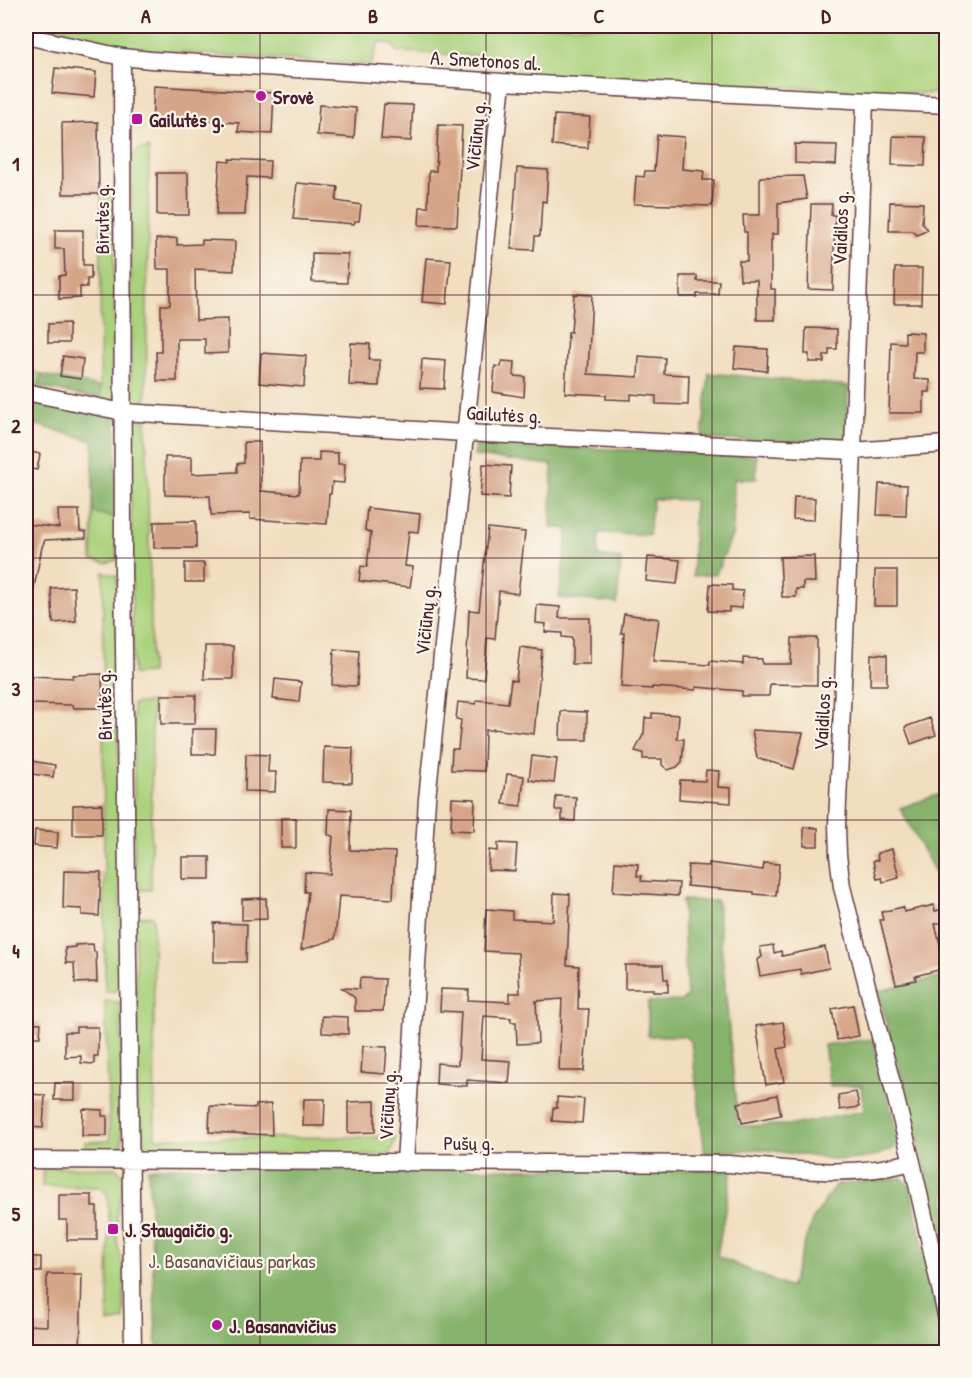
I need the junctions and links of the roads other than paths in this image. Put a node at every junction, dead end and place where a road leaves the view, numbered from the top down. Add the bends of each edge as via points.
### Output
1 (26, 36) edge
2 (122, 57) junction
3 (502, 82) junction
4 (865, 101) junction
5 (946, 105) edge
6 (26, 392) edge
7 (123, 412) junction
8 (465, 433) junction
9 (946, 444) edge
10 (853, 451) junction
11 (26, 1160) edge
12 (131, 1161) junction
13 (912, 1162) junction
14 (405, 1163) junction
15 (946, 1315) edge
16 (133, 1353) edge

1 - 2 street, A. Smetonos al.
2 - 3 street, A. Smetonos al.
2 - 7 street, Birutės g.
3 - 4 street, A. Smetonos al.
3 - 8 street, Vičiūnų g.
4 - 5 street, A. Smetonos al.
4 - 10 street, Vaidilos g.
6 - 7 street, Gailutės g.
7 - 8 street, Gailutės g.
7 - 12 street, Birutės g.
8 - 10 street, Gailutės g.
8 - 14 street, Vičiūnų g. via 426,799
9 - 10 street, Gailutės g.
10 - 13 street, Vaidilos g. via 838,855 845,898
11 - 12 street, Pušų g.
12 - 14 street, Pušų g.
12 - 16 street, Birutės g.
13 - 14 street, Pušų g. via 846,1173 729,1164
13 - 15 street, Vaidilos g.

